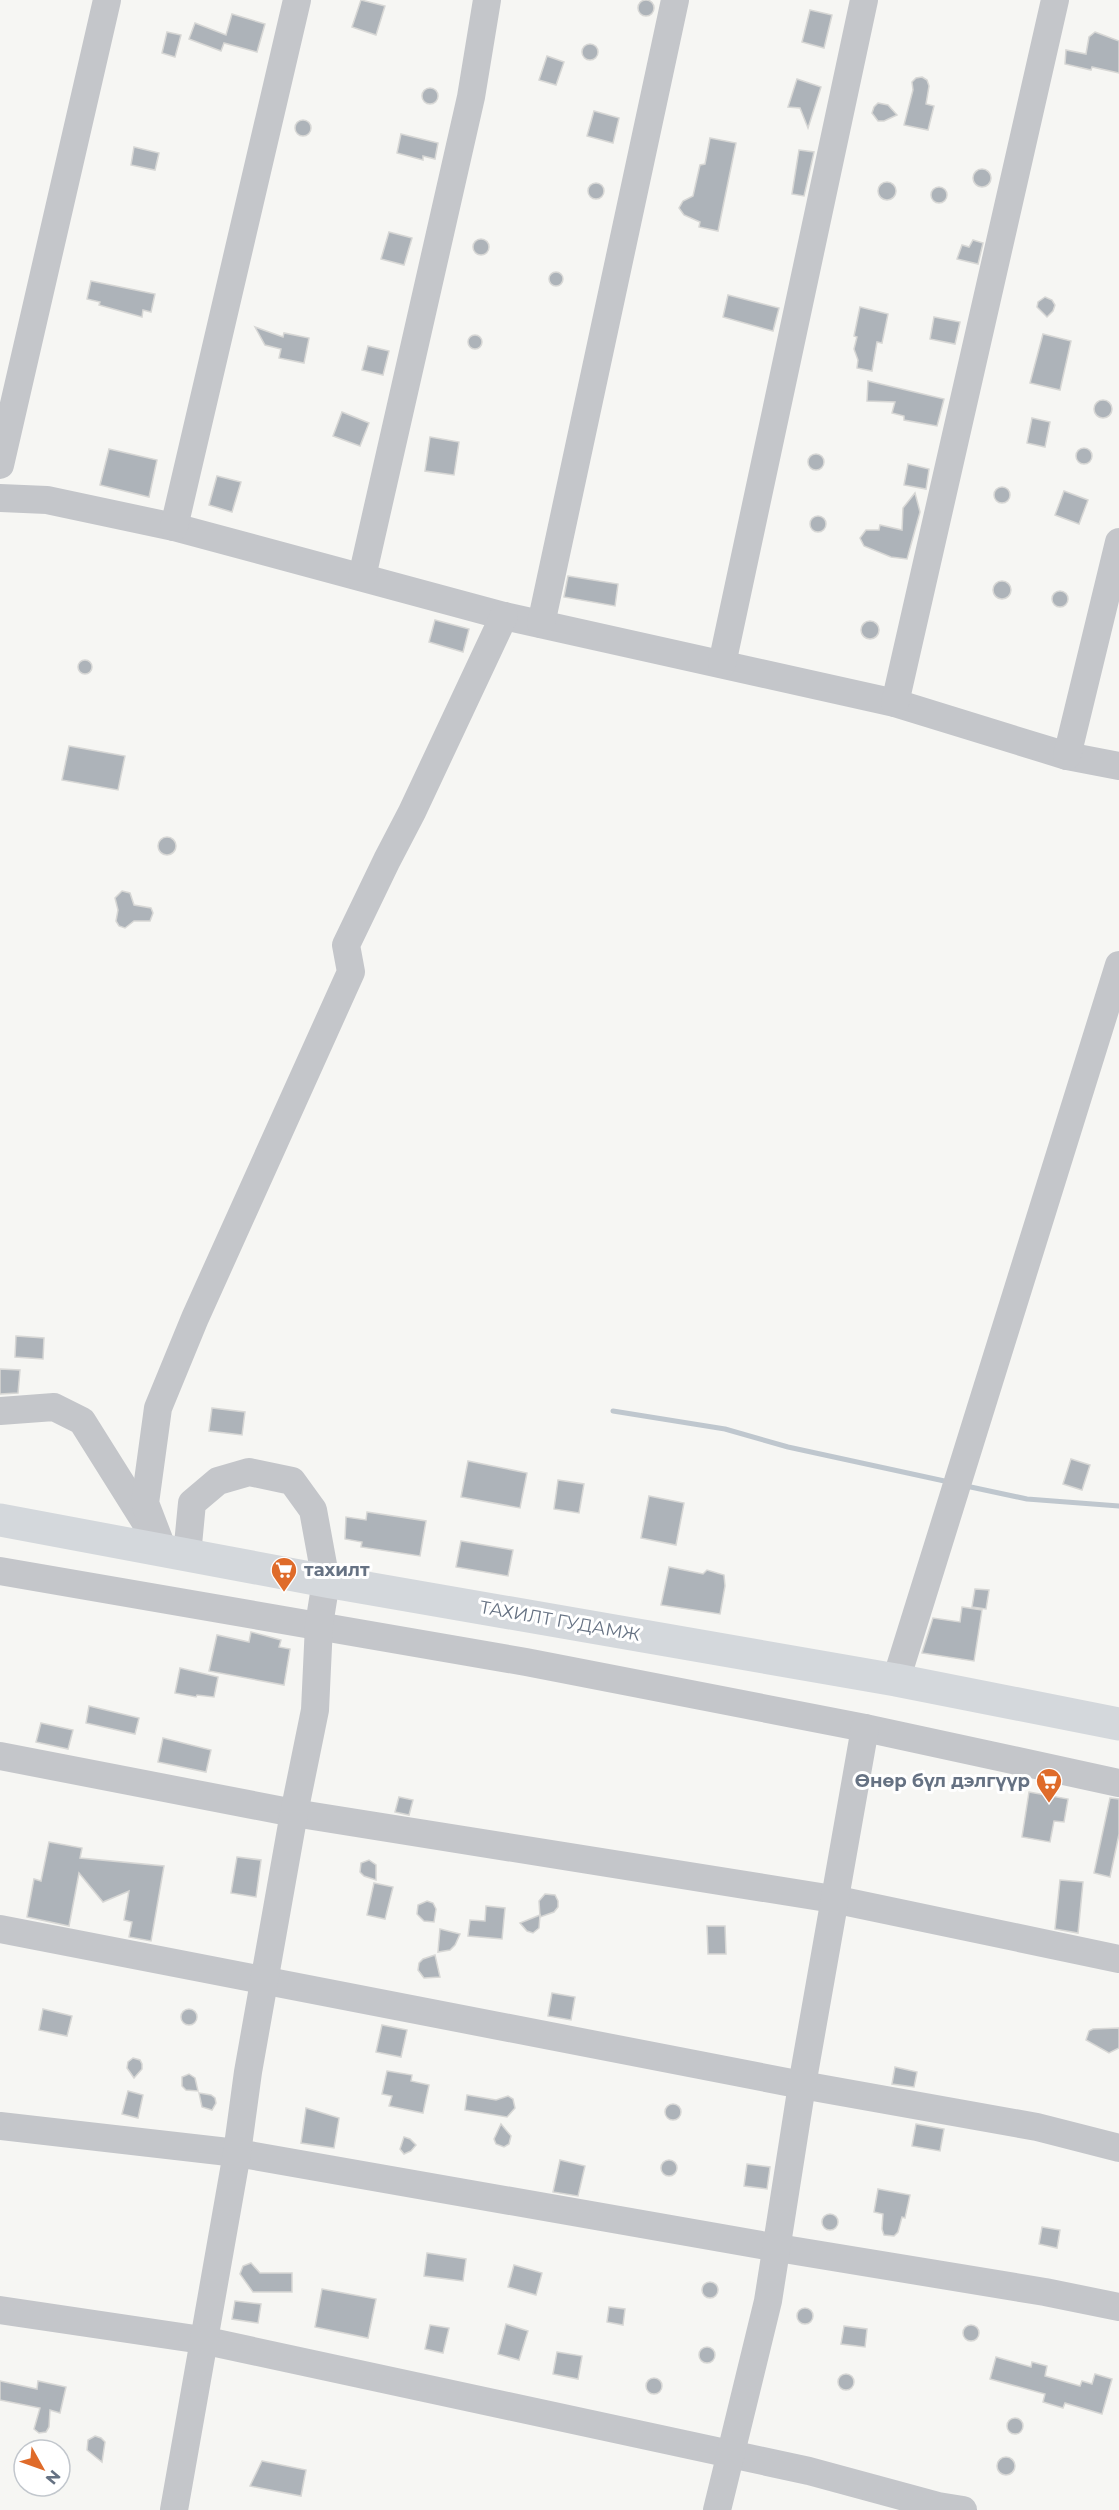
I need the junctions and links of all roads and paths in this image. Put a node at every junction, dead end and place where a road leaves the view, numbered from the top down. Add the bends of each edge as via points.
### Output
1 (107, 0) edge
2 (297, 0) edge
3 (487, 0) edge
4 (675, 0) edge
5 (864, 0) edge
6 (1055, 0) edge
7 (0, 465) edge
8 (0, 498) edge
9 (174, 527) junction
10 (1119, 542) edge
11 (362, 577) junction
12 (504, 616) junction
13 (541, 624) junction
14 (722, 664) junction
15 (895, 703) junction
16 (1067, 756) junction
17 (1119, 766) edge
18 (1119, 965) edge
19 (0, 1411) edge
20 (0, 1520) edge
21 (175, 1552) junction
22 (0, 1571) edge
23 (326, 1581) junction
24 (319, 1625) junction
25 (896, 1680) junction
26 (1119, 1724) edge
27 (866, 1728) junction
28 (0, 1756) edge
29 (1118, 1779) edge
30 (294, 1813) junction
31 (833, 1899) junction
32 (0, 1929) edge
33 (1119, 1959) edge
34 (265, 1979) junction
35 (802, 2085) junction
36 (0, 2126) edge
37 (1119, 2148) edge
38 (237, 2153) junction
39 (778, 2248) junction
40 (1119, 2307) edge
41 (0, 2310) edge
42 (202, 2340) junction
43 (730, 2454) junction
44 (174, 2510) edge
45 (717, 2510) edge
46 (963, 2510) edge

1 - 7 street
2 - 9 street
3 - 11 street via 471,97
4 - 13 street
5 - 14 street
6 - 15 street
8 - 9 street via 47,500
9 - 11 street
10 - 16 street
11 - 12 street
12 - 13 street
12 - 21 street via 346,945 351,972 158,1408 145,1503
13 - 14 street
14 - 15 street
15 - 16 street
16 - 17 street
18 - 25 street
19 - 21 street via 54,1407 82,1421
20 - 21 main road, ТАХИЛТ ГУДАМЖ
21 - 23 main road, ТАХИЛТ ГУДАМЖ
21 - 23 street via 192,1503 219,1481 249,1472 292,1481 313,1510
22 - 24 street
23 - 24 street
23 - 25 main road, ТАХИЛТ ГУДАМЖ
24 - 27 street
24 - 30 street via 315,1710
25 - 26 main road, ТАХИЛТ ГУДАМЖ
27 - 29 street
27 - 31 street
28 - 30 street
30 - 31 street
30 - 34 street
31 - 33 street
31 - 35 street
32 - 34 street
34 - 35 street
34 - 38 street
35 - 37 street via 1036,2127
35 - 39 street
36 - 38 street
38 - 39 street
38 - 42 street
39 - 40 street
39 - 43 street
41 - 42 street
42 - 43 street
42 - 44 street
43 - 45 street
43 - 46 street

